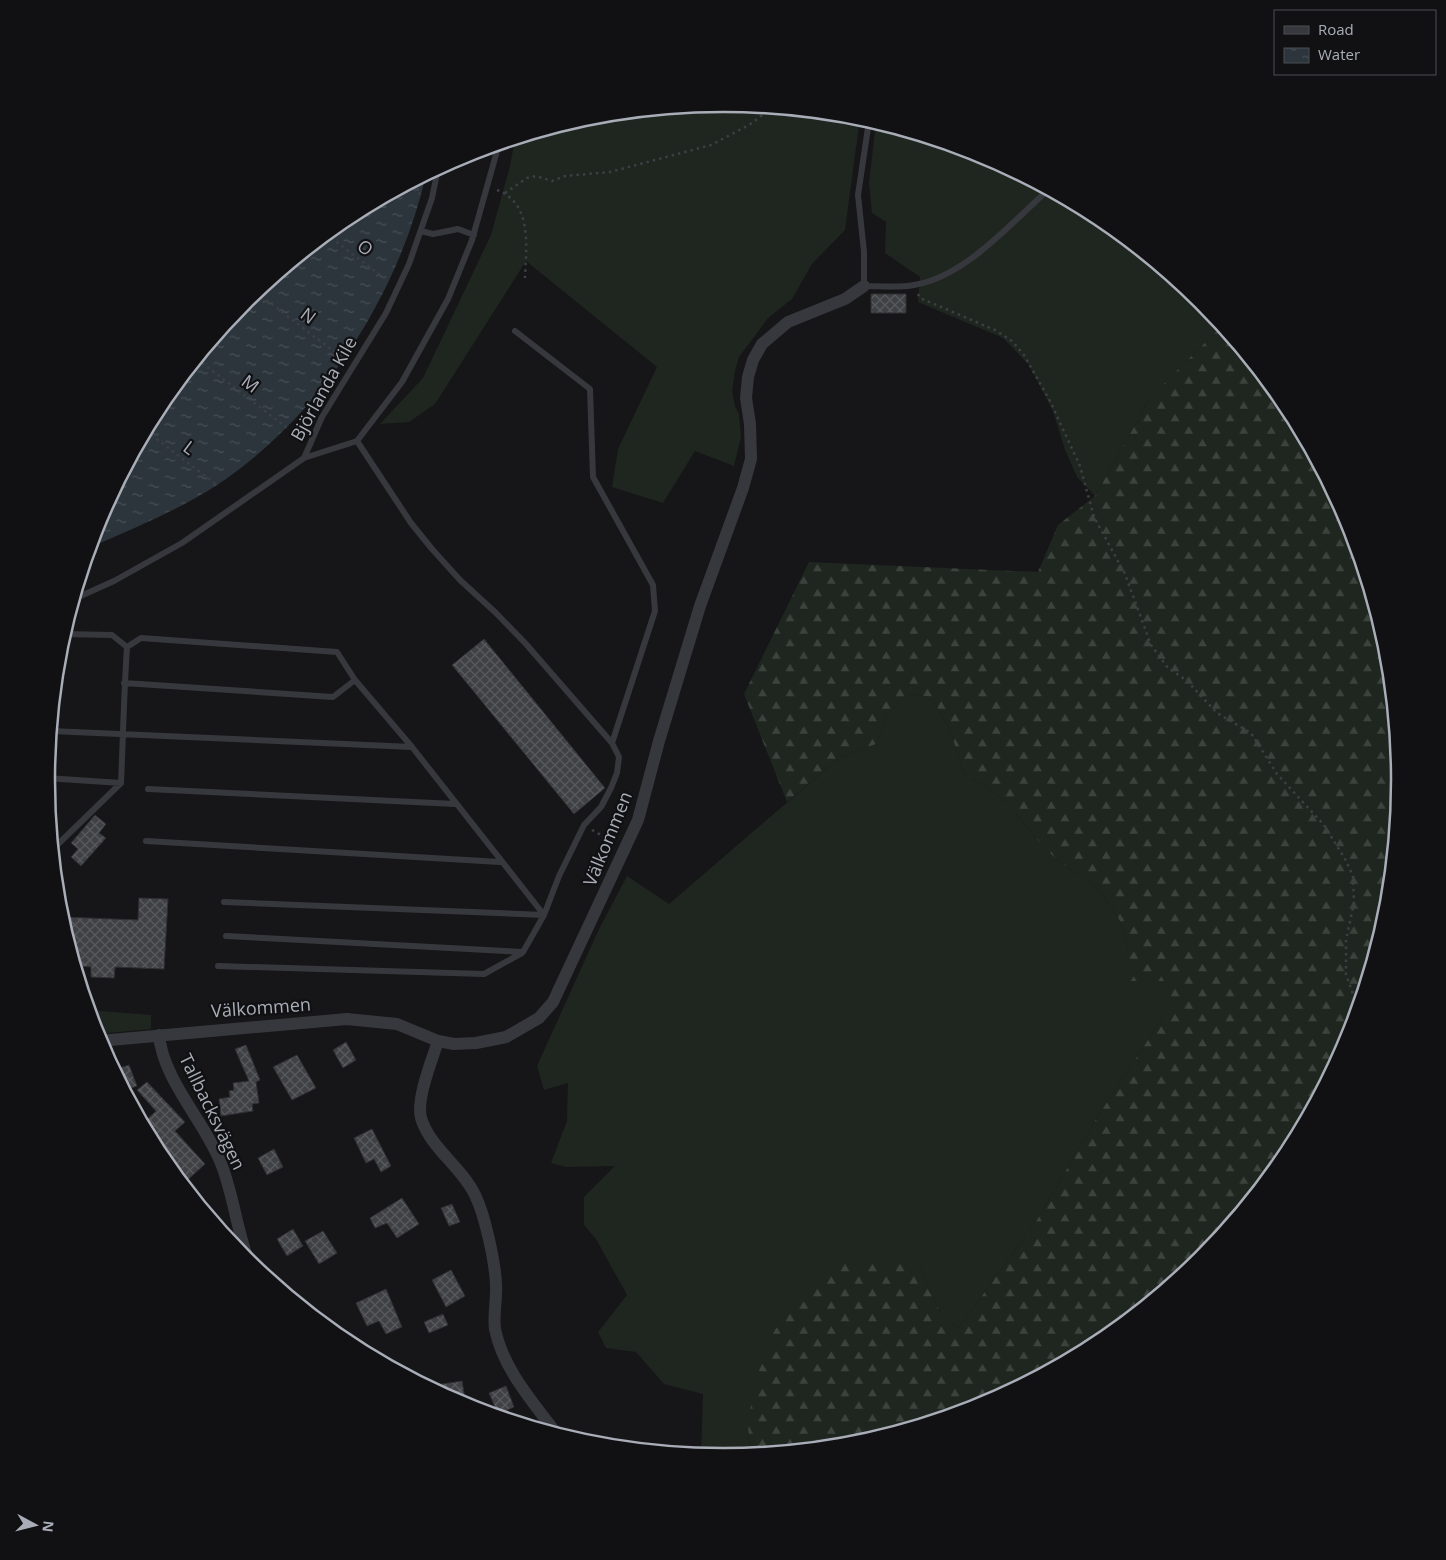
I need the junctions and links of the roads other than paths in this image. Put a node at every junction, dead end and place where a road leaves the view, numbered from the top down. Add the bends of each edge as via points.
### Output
1 (868, 128) edge
2 (497, 151) edge
3 (436, 177) edge
4 (1043, 194) edge
5 (421, 231) junction
6 (474, 235) junction
7 (864, 286) junction
8 (515, 330) dead end
9 (357, 441) junction
10 (304, 458) junction
11 (81, 596) edge
12 (72, 634) edge
13 (128, 647) junction
14 (355, 680) junction
15 (124, 683) junction
16 (57, 731) edge
17 (124, 735) junction
18 (612, 743) junction
19 (412, 748) junction
20 (55, 779) edge
21 (121, 784) junction
22 (148, 789) dead end
23 (455, 804) junction
24 (146, 841) dead end
25 (58, 844) edge
26 (500, 862) junction
27 (224, 902) dead end
28 (544, 914) junction
29 (226, 936) dead end
30 (523, 952) junction
31 (218, 966) dead end
32 (159, 1035) junction
33 (108, 1040) edge
34 (438, 1041) junction
35 (241, 1241) edge
36 (550, 1425) edge

1 - 7 lane via 858,195
2 - 6 lane
3 - 5 lane, Björlanda Kile
4 - 7 lane via 975,255 953,270 913,285
5 - 6 lane via 433,234 458,229
5 - 10 lane, Björlanda Kile via 386,313 322,417
6 - 9 lane via 448,299 402,382
7 - 34 street, Välkommen via 845,299 788,322 762,344 753,360 746,398 751,459 739,498 700,606 638,820 553,1002 539,1018 506,1037 476,1043
8 - 18 lane via 590,388 593,477 653,585 655,611
9 - 10 lane
9 - 18 lane via 432,549 526,644
10 - 11 lane, Björlanda Kile via 182,543
12 - 13 lane via 112,635
13 - 14 lane via 140,638 337,652
13 - 15 lane
14 - 15 lane via 333,697
14 - 19 lane
15 - 17 lane
16 - 17 lane
17 - 19 lane
17 - 21 lane
18 - 28 lane via 619,757 617,773 601,807 584,825
19 - 23 lane
20 - 21 lane
21 - 25 lane
22 - 23 lane
23 - 26 lane
24 - 26 lane
26 - 28 lane
27 - 28 lane
28 - 30 lane
29 - 30 lane
30 - 31 lane via 484,974
32 - 33 street, Välkommen
32 - 34 street, Välkommen via 347,1019 397,1024
32 - 35 street, Tallbacksvägen via 160,1047 179,1088 222,1165
34 - 36 street via 420,1106 421,1118 429,1135 476,1196 493,1261 495,1329 506,1359 524,1391

